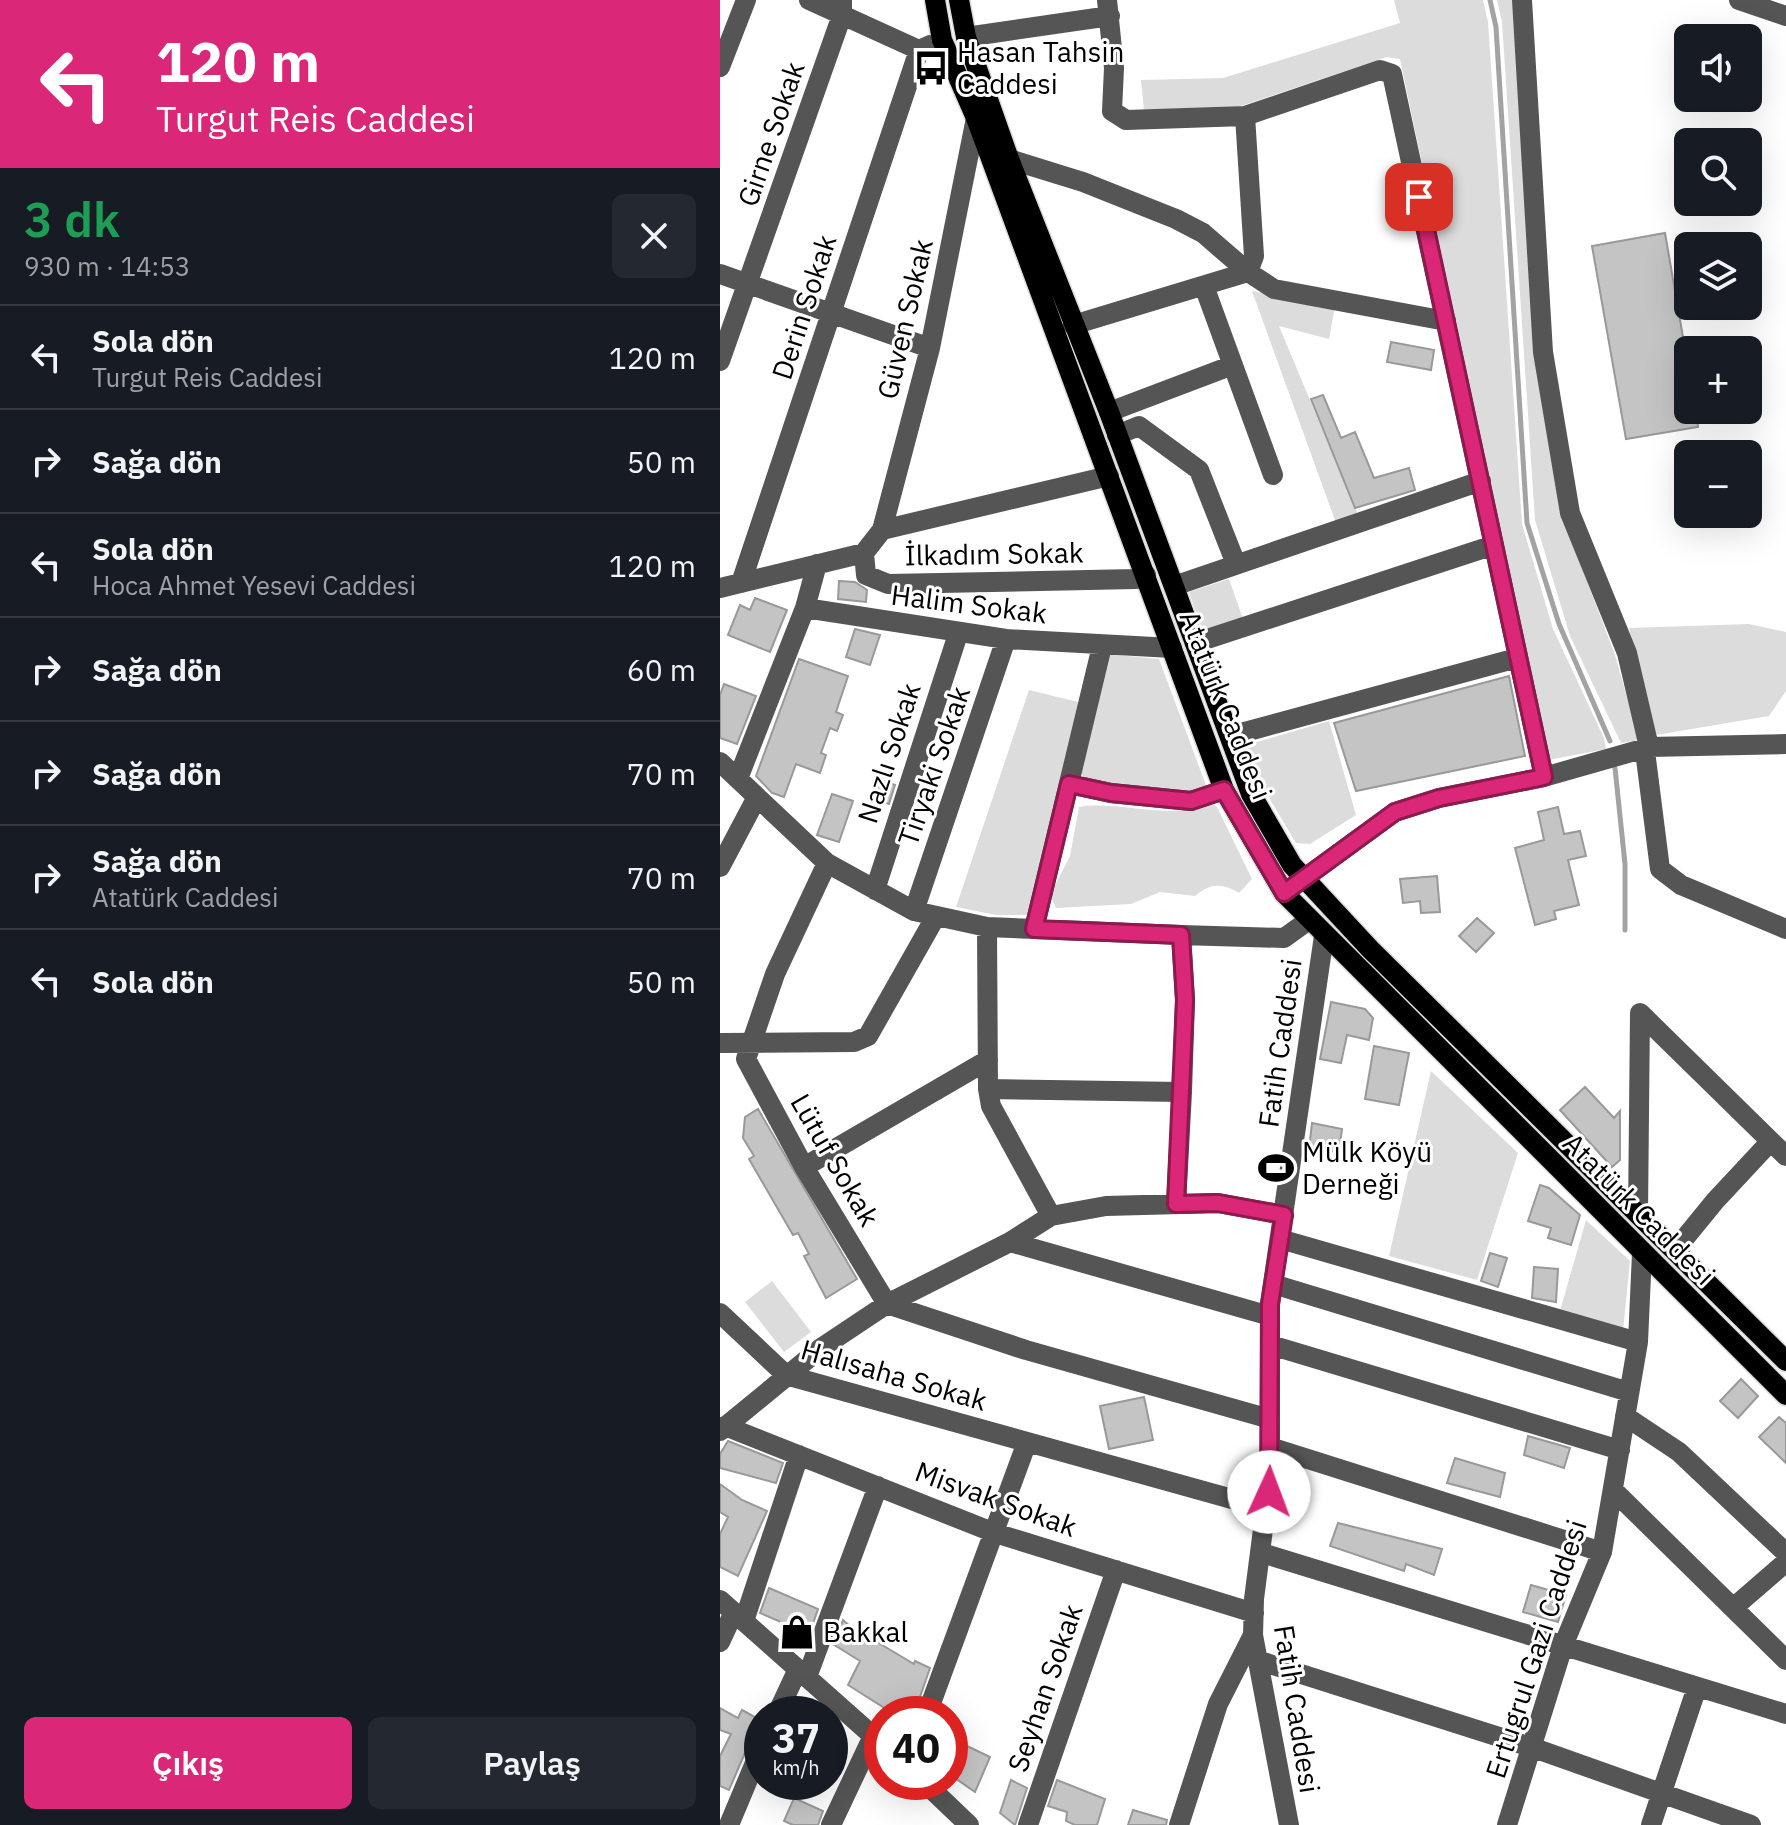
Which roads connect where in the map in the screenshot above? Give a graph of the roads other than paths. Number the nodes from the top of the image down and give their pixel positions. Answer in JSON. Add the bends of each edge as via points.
{"nodes":[{"id":1,"x":746,"y":0,"type":"edge"},
{"id":2,"x":809,"y":0,"type":"edge"},
{"id":3,"x":935,"y":0,"type":"edge"},
{"id":4,"x":959,"y":0,"type":"edge"},
{"id":5,"x":1522,"y":0,"type":"edge"},
{"id":6,"x":1739,"y":0,"type":"edge"},
{"id":7,"x":842,"y":8,"type":"edge"},
{"id":8,"x":1109,"y":8,"type":"edge"},
{"id":9,"x":1786,"y":16,"type":"edge"},
{"id":10,"x":966,"y":37,"type":"junction"},
{"id":11,"x":942,"y":40,"type":"junction"},
{"id":12,"x":919,"y":50,"type":"junction"},
{"id":13,"x":720,"y":67,"type":"edge"},
{"id":14,"x":1245,"y":116,"type":"junction"},
{"id":15,"x":976,"y":118,"type":"junction"},
{"id":16,"x":1009,"y":159,"type":"junction"},
{"id":17,"x":1248,"y":272,"type":"junction"},
{"id":18,"x":720,"y":274,"type":"edge"},
{"id":19,"x":749,"y":285,"type":"junction"},
{"id":20,"x":1204,"y":286,"type":"junction"},
{"id":21,"x":831,"y":316,"type":"junction"},
{"id":22,"x":1446,"y":321,"type":"junction"},
{"id":23,"x":1073,"y":325,"type":"junction"},
{"id":24,"x":930,"y":348,"type":"junction"},
{"id":25,"x":720,"y":361,"type":"edge"},
{"id":26,"x":1233,"y":365,"type":"junction"},
{"id":27,"x":1109,"y":412,"type":"junction"},
{"id":28,"x":1117,"y":435,"type":"junction"},
{"id":29,"x":1273,"y":475,"type":"dead end"},
{"id":30,"x":1109,"y":476,"type":"junction"},
{"id":31,"x":1481,"y":481,"type":"junction"},
{"id":32,"x":882,"y":530,"type":"junction"},
{"id":33,"x":1494,"y":545,"type":"junction"},
{"id":34,"x":864,"y":553,"type":"junction"},
{"id":35,"x":817,"y":564,"type":"junction"},
{"id":36,"x":1236,"y":564,"type":"junction"},
{"id":37,"x":1146,"y":575,"type":"junction"},
{"id":38,"x":741,"y":583,"type":"junction"},
{"id":39,"x":1174,"y":586,"type":"junction"},
{"id":40,"x":720,"y":588,"type":"edge"},
{"id":41,"x":805,"y":608,"type":"junction"},
{"id":42,"x":958,"y":634,"type":"junction"},
{"id":43,"x":1006,"y":639,"type":"junction"},
{"id":44,"x":1195,"y":643,"type":"junction"},
{"id":45,"x":1102,"y":646,"type":"junction"},
{"id":46,"x":1172,"y":648,"type":"junction"},
{"id":47,"x":1517,"y":658,"type":"junction"},
{"id":48,"x":1230,"y":736,"type":"junction"},
{"id":49,"x":1784,"y":739,"type":"edge"},
{"id":50,"x":1649,"y":747,"type":"junction"},
{"id":51,"x":720,"y":762,"type":"edge"},
{"id":52,"x":739,"y":776,"type":"junction"},
{"id":53,"x":1544,"y":777,"type":"junction"},
{"id":54,"x":1069,"y":784,"type":"junction"},
{"id":55,"x":1224,"y":790,"type":"junction"},
{"id":56,"x":757,"y":797,"type":"junction"},
{"id":57,"x":827,"y":863,"type":"junction"},
{"id":58,"x":720,"y":867,"type":"edge"},
{"id":59,"x":1302,"y":879,"type":"junction"},
{"id":60,"x":875,"y":890,"type":"junction"},
{"id":61,"x":1284,"y":893,"type":"junction"},
{"id":62,"x":914,"y":911,"type":"junction"},
{"id":63,"x":936,"y":916,"type":"junction"},
{"id":64,"x":1309,"y":920,"type":"junction"},
{"id":65,"x":987,"y":927,"type":"junction"},
{"id":66,"x":1034,"y":929,"type":"junction"},
{"id":67,"x":1786,"y":929,"type":"edge"},
{"id":68,"x":1181,"y":935,"type":"junction"},
{"id":69,"x":1324,"y":936,"type":"junction"},
{"id":70,"x":751,"y":1042,"type":"junction"},
{"id":71,"x":720,"y":1043,"type":"edge"},
{"id":72,"x":988,"y":1060,"type":"junction"},
{"id":73,"x":988,"y":1089,"type":"junction"},
{"id":74,"x":1182,"y":1092,"type":"junction"},
{"id":75,"x":1770,"y":1142,"type":"junction"},
{"id":76,"x":1786,"y":1156,"type":"edge"},
{"id":77,"x":804,"y":1167,"type":"junction"},
{"id":78,"x":1176,"y":1204,"type":"junction"},
{"id":79,"x":1638,"y":1214,"type":"junction"},
{"id":80,"x":1284,"y":1215,"type":"junction"},
{"id":81,"x":1051,"y":1216,"type":"junction"},
{"id":82,"x":1280,"y":1239,"type":"junction"},
{"id":83,"x":1010,"y":1242,"type":"junction"},
{"id":84,"x":1675,"y":1250,"type":"junction"},
{"id":85,"x":1642,"y":1253,"type":"junction"},
{"id":86,"x":1273,"y":1284,"type":"junction"},
{"id":87,"x":887,"y":1304,"type":"junction"},
{"id":88,"x":720,"y":1313,"type":"edge"},
{"id":89,"x":1270,"y":1316,"type":"junction"},
{"id":90,"x":1638,"y":1342,"type":"junction"},
{"id":91,"x":1271,"y":1345,"type":"junction"},
{"id":92,"x":1786,"y":1361,"type":"edge"},
{"id":93,"x":786,"y":1375,"type":"junction"},
{"id":94,"x":1629,"y":1392,"type":"junction"},
{"id":95,"x":1786,"y":1395,"type":"edge"},
{"id":96,"x":1625,"y":1416,"type":"junction"},
{"id":97,"x":1270,"y":1419,"type":"junction"},
{"id":98,"x":722,"y":1428,"type":"edge"},
{"id":99,"x":1027,"y":1442,"type":"junction"},
{"id":100,"x":1270,"y":1447,"type":"junction"},
{"id":101,"x":1620,"y":1450,"type":"junction"},
{"id":102,"x":799,"y":1455,"type":"junction"},
{"id":103,"x":878,"y":1486,"type":"junction"},
{"id":104,"x":1614,"y":1491,"type":"junction"},
{"id":105,"x":1268,"y":1509,"type":"junction"},
{"id":106,"x":995,"y":1533,"type":"junction"},
{"id":107,"x":1602,"y":1552,"type":"junction"},
{"id":108,"x":1262,"y":1553,"type":"junction"},
{"id":109,"x":1786,"y":1553,"type":"edge"},
{"id":110,"x":1786,"y":1562,"type":"edge"},
{"id":111,"x":1116,"y":1570,"type":"junction"},
{"id":112,"x":1733,"y":1608,"type":"junction"},
{"id":113,"x":733,"y":1611,"type":"edge"},
{"id":114,"x":1254,"y":1613,"type":"junction"},
{"id":115,"x":1253,"y":1635,"type":"junction"},
{"id":116,"x":720,"y":1642,"type":"edge"},
{"id":117,"x":1563,"y":1646,"type":"junction"},
{"id":118,"x":1257,"y":1660,"type":"junction"},
{"id":119,"x":1786,"y":1660,"type":"edge"},
{"id":120,"x":802,"y":1673,"type":"junction"},
{"id":121,"x":1697,"y":1687,"type":"junction"},
{"id":122,"x":788,"y":1696,"type":"edge"},
{"id":123,"x":934,"y":1696,"type":"edge"},
{"id":124,"x":1786,"y":1714,"type":"edge"},
{"id":125,"x":864,"y":1728,"type":"edge"},
{"id":126,"x":1531,"y":1747,"type":"junction"},
{"id":127,"x":864,"y":1765,"type":"edge"},
{"id":128,"x":744,"y":1781,"type":"edge"},
{"id":129,"x":1663,"y":1793,"type":"junction"},
{"id":130,"x":941,"y":1800,"type":"edge"},
{"id":131,"x":728,"y":1812,"type":"edge"},
{"id":132,"x":962,"y":1822,"type":"edge"},
{"id":133,"x":831,"y":1825,"type":"edge"},
{"id":134,"x":1028,"y":1825,"type":"edge"},
{"id":135,"x":1179,"y":1825,"type":"edge"},
{"id":136,"x":1289,"y":1825,"type":"edge"},
{"id":137,"x":1507,"y":1825,"type":"edge"},
{"id":138,"x":1651,"y":1825,"type":"edge"},
{"id":139,"x":1751,"y":1825,"type":"edge"}],
"edges":[{"from":1,"to":13,"type":"street"},
{"from":2,"to":7,"type":"street"},
{"from":3,"to":11,"type":"main road","name":"Atatürk Caddesi"},
{"from":4,"to":10,"type":"main road"},
{"from":5,"to":50,"type":"street","via":[[1545,367],[1570,513],[1627,653]]},
{"from":6,"to":9,"type":"street"},
{"from":7,"to":12,"type":"street"},
{"from":7,"to":19,"type":"street","name":"Girne Sokak"},
{"from":8,"to":10,"type":"street"},
{"from":8,"to":14,"type":"street","via":[[1112,111],[1126,120]]},
{"from":10,"to":16,"type":"main road"},
{"from":11,"to":12,"type":"street"},
{"from":11,"to":15,"type":"main road","name":"Atatürk Caddesi"},
{"from":12,"to":21,"type":"street","name":"Derin Sokak"},
{"from":14,"to":17,"type":"street","via":[[1254,256]]},
{"from":14,"to":22,"type":"street","via":[[1380,70],[1392,74]]},
{"from":15,"to":24,"type":"street","name":"Güven Sokak"},
{"from":15,"to":30,"type":"main road","name":"Atatürk Caddesi"},
{"from":16,"to":17,"type":"street","via":[[1176,219],[1203,233]]},
{"from":16,"to":23,"type":"main road"},
{"from":17,"to":20,"type":"street"},
{"from":17,"to":22,"type":"street","via":[[1274,289]]},
{"from":18,"to":19,"type":"street"},
{"from":19,"to":21,"type":"street"},
{"from":19,"to":25,"type":"street","name":"Girne Sokak"},
{"from":20,"to":23,"type":"street"},
{"from":20,"to":26,"type":"street"},
{"from":21,"to":24,"type":"street"},
{"from":21,"to":38,"type":"street","name":"Derin Sokak"},
{"from":22,"to":31,"type":"street"},
{"from":23,"to":27,"type":"main road"},
{"from":24,"to":32,"type":"street","name":"Güven Sokak"},
{"from":26,"to":27,"type":"street"},
{"from":26,"to":29,"type":"street"},
{"from":27,"to":28,"type":"main road"},
{"from":28,"to":36,"type":"street","via":[[1139,426],[1199,470]]},
{"from":28,"to":39,"type":"main road"},
{"from":30,"to":32,"type":"street"},
{"from":30,"to":37,"type":"main road","name":"Atatürk Caddesi"},
{"from":31,"to":33,"type":"street"},
{"from":31,"to":36,"type":"street"},
{"from":32,"to":34,"type":"street"},
{"from":33,"to":44,"type":"street"},
{"from":33,"to":47,"type":"street"},
{"from":34,"to":35,"type":"street"},
{"from":34,"to":37,"type":"street","name":"İlkadım Sokak","via":[[866,575],[888,584]]},
{"from":35,"to":38,"type":"street"},
{"from":35,"to":41,"type":"street"},
{"from":36,"to":39,"type":"street"},
{"from":37,"to":46,"type":"main road","name":"Atatürk Caddesi"},
{"from":38,"to":40,"type":"street"},
{"from":39,"to":44,"type":"main road"},
{"from":41,"to":42,"type":"street","name":"Halim Sokak"},
{"from":41,"to":52,"type":"street"},
{"from":42,"to":43,"type":"street","name":"Halim Sokak"},
{"from":42,"to":60,"type":"street","name":"Nazlı Sokak"},
{"from":43,"to":45,"type":"street","name":"Halim Sokak"},
{"from":43,"to":62,"type":"street","name":"Tiryaki Sokak"},
{"from":44,"to":48,"type":"main road"},
{"from":45,"to":46,"type":"street","name":"Halim Sokak"},
{"from":45,"to":54,"type":"street"},
{"from":46,"to":55,"type":"main road","name":"Atatürk Caddesi"},
{"from":47,"to":48,"type":"street"},
{"from":47,"to":53,"type":"street"},
{"from":48,"to":59,"type":"main road","via":[[1251,794]]},
{"from":49,"to":50,"type":"street"},
{"from":50,"to":53,"type":"street"},
{"from":50,"to":67,"type":"street","via":[[1645,751],[1660,869],[1681,885]]},
{"from":51,"to":52,"type":"street"},
{"from":52,"to":56,"type":"street"},
{"from":53,"to":59,"type":"street","via":[[1395,812]]},
{"from":54,"to":55,"type":"street","via":[[1191,801]]},
{"from":54,"to":66,"type":"street"},
{"from":55,"to":61,"type":"main road","name":"Atatürk Caddesi"},
{"from":56,"to":57,"type":"street"},
{"from":56,"to":58,"type":"street"},
{"from":57,"to":60,"type":"street"},
{"from":57,"to":70,"type":"street","via":[[775,974]]},
{"from":59,"to":61,"type":"street"},
{"from":59,"to":79,"type":"main road"},
{"from":60,"to":62,"type":"street"},
{"from":61,"to":64,"type":"main road","name":"Atatürk Caddesi"},
{"from":62,"to":63,"type":"street"},
{"from":63,"to":65,"type":"street"},
{"from":63,"to":70,"type":"street","via":[[868,1036],[854,1042]]},
{"from":64,"to":68,"type":"street","via":[[1284,938]]},
{"from":64,"to":69,"type":"main road","name":"Atatürk Caddesi"},
{"from":65,"to":66,"type":"street"},
{"from":65,"to":72,"type":"street"},
{"from":66,"to":68,"type":"street"},
{"from":68,"to":74,"type":"street"},
{"from":69,"to":80,"type":"street","name":"Fatih Caddesi"},
{"from":69,"to":85,"type":"main road","name":"Atatürk Caddesi"},
{"from":70,"to":71,"type":"street"},
{"from":70,"to":77,"type":"street","name":"Lütuf Sokak","via":[[746,1059]]},
{"from":72,"to":73,"type":"street"},
{"from":72,"to":77,"type":"street"},
{"from":73,"to":74,"type":"street"},
{"from":73,"to":81,"type":"street","via":[[991,1106]]},
{"from":74,"to":78,"type":"street"},
{"from":75,"to":76,"type":"street"},
{"from":75,"to":79,"type":"street","via":[[1640,1013]]},
{"from":75,"to":84,"type":"street"},
{"from":77,"to":87,"type":"street","name":"Lütuf Sokak"},
{"from":78,"to":80,"type":"street","via":[[1218,1203]]},
{"from":78,"to":81,"type":"street","via":[[1106,1206]]},
{"from":79,"to":84,"type":"main road"},
{"from":80,"to":82,"type":"street","name":"Fatih Caddesi"},
{"from":81,"to":83,"type":"street"},
{"from":82,"to":86,"type":"street","name":"Fatih Caddesi"},
{"from":82,"to":90,"type":"street"},
{"from":83,"to":87,"type":"street"},
{"from":83,"to":89,"type":"street"},
{"from":84,"to":92,"type":"main road"},
{"from":85,"to":90,"type":"street","name":"Ertugrul Gazi Caddesi"},
{"from":85,"to":95,"type":"main road","name":"Atatürk Caddesi"},
{"from":86,"to":89,"type":"street","name":"Fatih Caddesi"},
{"from":86,"to":94,"type":"street"},
{"from":87,"to":93,"type":"street"},
{"from":87,"to":97,"type":"street","via":[[1026,1350]]},
{"from":88,"to":93,"type":"street","name":"Halısaha Sokak"},
{"from":89,"to":91,"type":"street","name":"Fatih Caddesi"},
{"from":90,"to":94,"type":"street","name":"Ertugrul Gazi Caddesi"},
{"from":91,"to":97,"type":"street","name":"Fatih Caddesi"},
{"from":91,"to":101,"type":"street"},
{"from":93,"to":98,"type":"street"},
{"from":93,"to":99,"type":"street","name":"Halısaha Sokak"},
{"from":94,"to":96,"type":"street","name":"Ertugrul Gazi Caddesi"},
{"from":96,"to":101,"type":"street","name":"Ertugrul Gazi Caddesi"},
{"from":96,"to":109,"type":"street","via":[[1679,1452]]},
{"from":97,"to":100,"type":"street","name":"Fatih Caddesi"},
{"from":98,"to":102,"type":"street","name":"Misvak Sokak"},
{"from":99,"to":105,"type":"street","name":"Halısaha Sokak"},
{"from":99,"to":106,"type":"street"},
{"from":100,"to":105,"type":"street","name":"Fatih Caddesi"},
{"from":100,"to":107,"type":"street"},
{"from":101,"to":104,"type":"street","name":"Ertugrul Gazi Caddesi"},
{"from":102,"to":103,"type":"street","name":"Misvak Sokak"},
{"from":102,"to":113,"type":"street"},
{"from":103,"to":106,"type":"street","name":"Misvak Sokak"},
{"from":103,"to":120,"type":"street"},
{"from":104,"to":107,"type":"street","name":"Ertugrul Gazi Caddesi"},
{"from":104,"to":112,"type":"street"},
{"from":105,"to":108,"type":"street","name":"Fatih Caddesi"},
{"from":106,"to":111,"type":"street","name":"Misvak Sokak"},
{"from":106,"to":123,"type":"street"},
{"from":107,"to":117,"type":"street","name":"Ertugrul Gazi Caddesi"},
{"from":108,"to":114,"type":"street","name":"Fatih Caddesi"},
{"from":108,"to":117,"type":"street"},
{"from":110,"to":112,"type":"street"},
{"from":111,"to":114,"type":"street","name":"Misvak Sokak"},
{"from":111,"to":134,"type":"street","name":"Seyhan Sokak"},
{"from":112,"to":119,"type":"street"},
{"from":113,"to":116,"type":"street"},
{"from":113,"to":120,"type":"street"},
{"from":114,"to":115,"type":"street","name":"Fatih Caddesi"},
{"from":115,"to":118,"type":"street","name":"Fatih Caddesi"},
{"from":115,"to":135,"type":"street","via":[[1218,1704]]},
{"from":117,"to":121,"type":"street"},
{"from":117,"to":126,"type":"street","name":"Ertugrul Gazi Caddesi"},
{"from":118,"to":126,"type":"street"},
{"from":118,"to":136,"type":"street","name":"Fatih Caddesi"},
{"from":120,"to":122,"type":"street"},
{"from":120,"to":125,"type":"street"},
{"from":121,"to":124,"type":"street"},
{"from":121,"to":129,"type":"street"},
{"from":126,"to":129,"type":"street"},
{"from":126,"to":137,"type":"street","name":"Ertugrul Gazi Caddesi"},
{"from":127,"to":133,"type":"street"},
{"from":128,"to":131,"type":"street"},
{"from":129,"to":138,"type":"street"},
{"from":129,"to":139,"type":"street"},
{"from":130,"to":132,"type":"street"}]}
